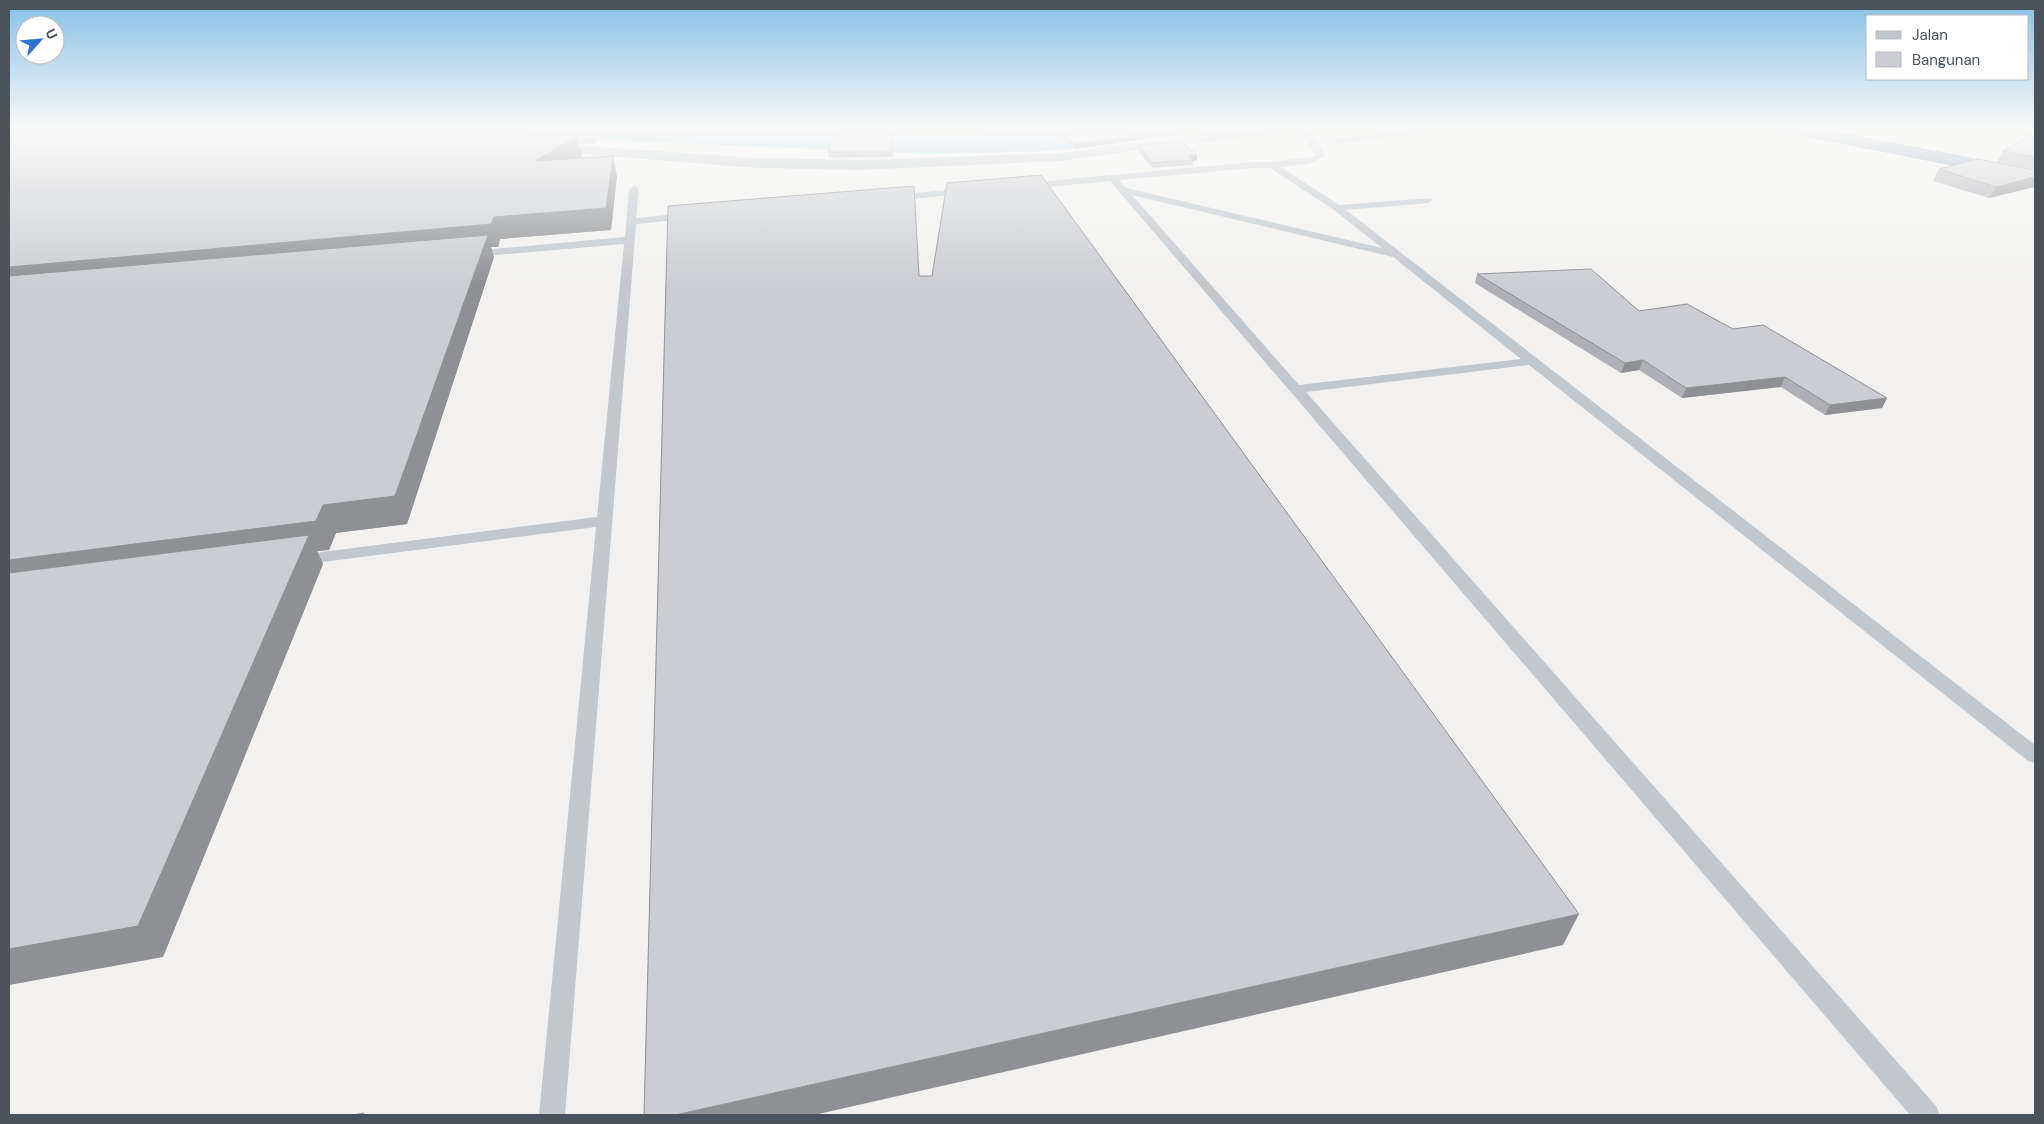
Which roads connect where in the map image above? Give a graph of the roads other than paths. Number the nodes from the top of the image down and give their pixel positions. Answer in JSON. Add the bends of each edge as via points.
{"nodes":[{"id":1,"x":1142,"y":180,"type":"edge"},
{"id":2,"x":1295,"y":180,"type":"edge"},
{"id":3,"x":1117,"y":184,"type":"junction"},
{"id":4,"x":1014,"y":187,"type":"edge"},
{"id":5,"x":634,"y":189,"type":"dead end"},
{"id":6,"x":975,"y":191,"type":"edge"},
{"id":7,"x":877,"y":199,"type":"edge"},
{"id":8,"x":1162,"y":199,"type":"junction"},
{"id":9,"x":1428,"y":200,"type":"dead end"},
{"id":10,"x":1337,"y":208,"type":"junction"},
{"id":11,"x":700,"y":215,"type":"edge"},
{"id":12,"x":631,"y":221,"type":"junction"},
{"id":13,"x":1376,"y":238,"type":"junction"},
{"id":14,"x":629,"y":240,"type":"junction"},
{"id":15,"x":459,"y":255,"type":"edge"},
{"id":16,"x":1397,"y":255,"type":"junction"},
{"id":17,"x":1532,"y":361,"type":"junction"},
{"id":18,"x":1295,"y":389,"type":"junction"},
{"id":19,"x":605,"y":521,"type":"junction"},
{"id":20,"x":282,"y":562,"type":"edge"},
{"id":21,"x":2035,"y":756,"type":"edge"},
{"id":22,"x":552,"y":1115,"type":"edge"},
{"id":23,"x":1927,"y":1115,"type":"edge"}],
"edges":[{"from":1,"to":3,"type":"lane"},
{"from":2,"to":10,"type":"lane"},
{"from":3,"to":4,"type":"lane"},
{"from":3,"to":8,"type":"lane"},
{"from":3,"to":18,"type":"lane"},
{"from":5,"to":12,"type":"lane"},
{"from":6,"to":7,"type":"lane"},
{"from":8,"to":13,"type":"lane","via":[[1220,204]]},
{"from":8,"to":16,"type":"lane"},
{"from":9,"to":10,"type":"lane"},
{"from":10,"to":13,"type":"lane"},
{"from":11,"to":12,"type":"lane"},
{"from":12,"to":14,"type":"lane"},
{"from":13,"to":16,"type":"lane"},
{"from":14,"to":15,"type":"lane"},
{"from":14,"to":19,"type":"lane"},
{"from":16,"to":17,"type":"lane"},
{"from":17,"to":18,"type":"lane"},
{"from":17,"to":21,"type":"lane"},
{"from":18,"to":23,"type":"lane"},
{"from":19,"to":20,"type":"lane"},
{"from":19,"to":22,"type":"lane"}]}
